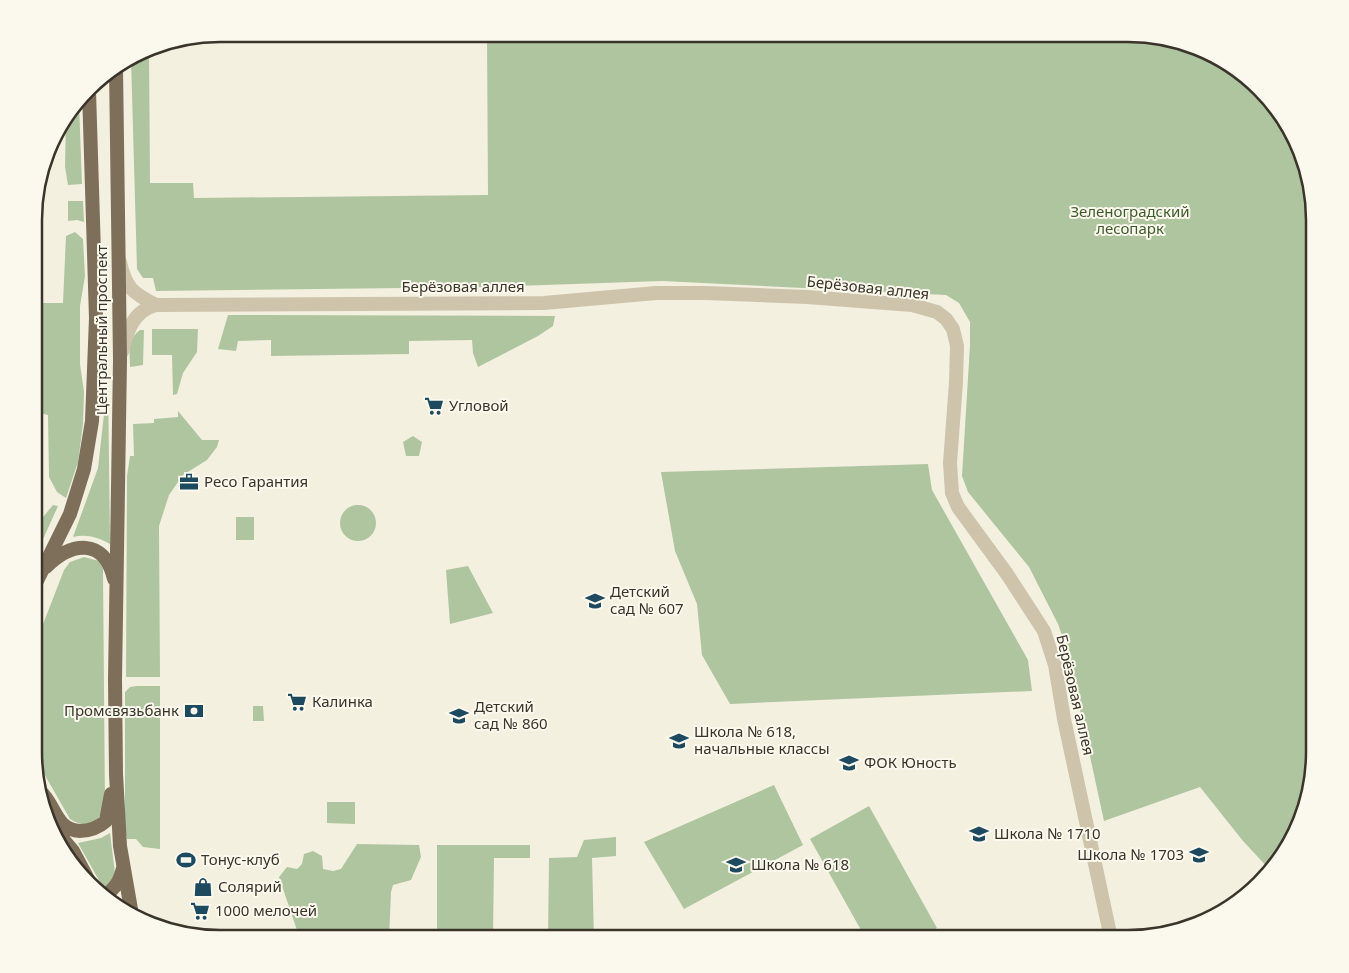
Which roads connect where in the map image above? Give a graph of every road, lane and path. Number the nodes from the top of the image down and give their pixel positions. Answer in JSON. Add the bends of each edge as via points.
{"nodes":[{"id":1,"x":116,"y":76,"type":"edge"},
{"id":2,"x":89,"y":101,"type":"edge"},
{"id":3,"x":118,"y":250,"type":"junction"},
{"id":4,"x":156,"y":305,"type":"junction"},
{"id":5,"x":120,"y":360,"type":"junction"},
{"id":6,"x":43,"y":569,"type":"edge"},
{"id":7,"x":42,"y":570,"type":"edge"},
{"id":8,"x":117,"y":591,"type":"junction"},
{"id":9,"x":116,"y":774,"type":"junction"},
{"id":10,"x":52,"y":809,"type":"edge"},
{"id":11,"x":68,"y":844,"type":"edge"},
{"id":12,"x":77,"y":858,"type":"edge"},
{"id":13,"x":123,"y":866,"type":"junction"},
{"id":14,"x":109,"y":892,"type":"edge"},
{"id":15,"x":130,"y":907,"type":"edge"},
{"id":16,"x":1109,"y":930,"type":"edge"}],
"edges":[{"from":1,"to":3,"type":"main road","name":"Центральный проспект"},
{"from":2,"to":6,"type":"main road","name":"Центральный проспект","via":[[96,318],[92,421],[84,469],[70,514]]},
{"from":3,"to":4,"type":"street","via":[[130,288]]},
{"from":3,"to":5,"type":"main road","name":"Центральный проспект"},
{"from":4,"to":5,"type":"street","via":[[148,307],[133,322]]},
{"from":4,"to":16,"type":"street","name":"Берёзовая аллея","via":[[544,303],[656,293],[705,293],[912,305],[937,312],[952,329],[957,346],[950,463],[952,493],[958,508],[1007,574],[1044,632],[1054,665]]},
{"from":5,"to":8,"type":"main road","name":"Центральный проспект"},
{"from":7,"to":8,"type":"main road","name":"Центральный проспект","via":[[65,552],[86,547],[103,555]]},
{"from":8,"to":9,"type":"main road","name":"Центральный проспект"},
{"from":9,"to":10,"type":"main road","name":"Центральный проспект","via":[[106,821],[98,828],[70,830]]},
{"from":9,"to":13,"type":"main road","name":"Центральный проспект"},
{"from":11,"to":12,"type":"main road"},
{"from":13,"to":14,"type":"main road","via":[[119,882]]},
{"from":13,"to":15,"type":"main road","name":"Центральный проспект"}]}
